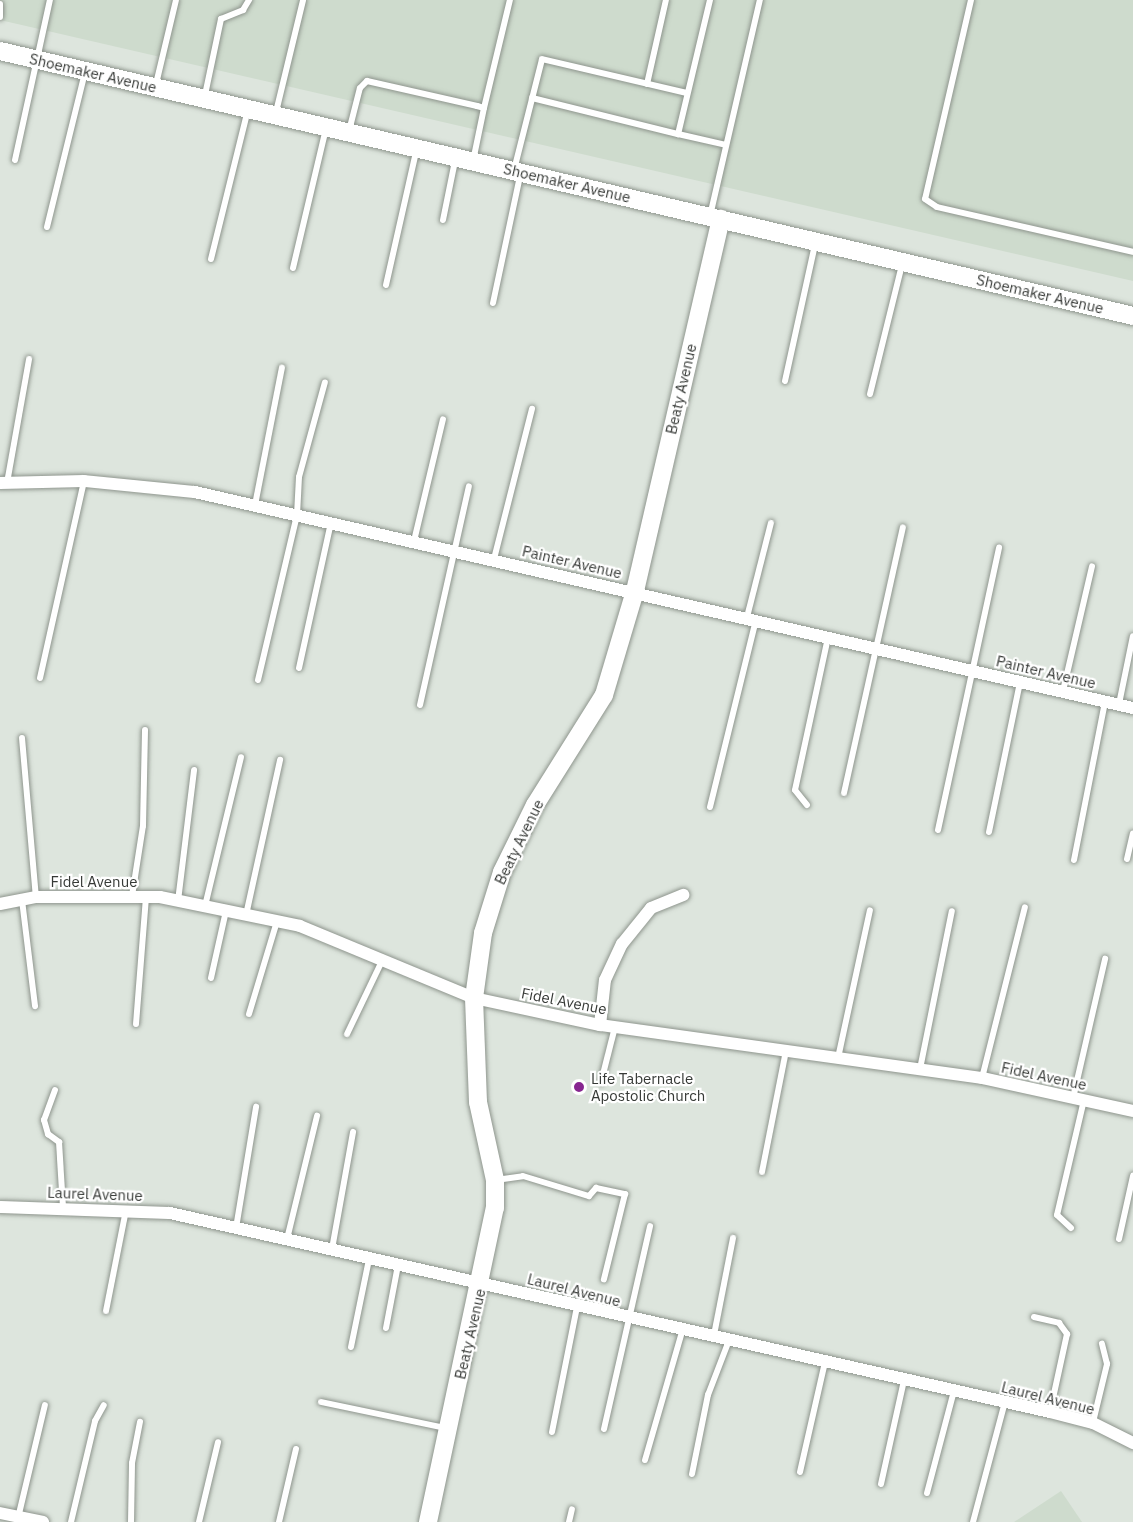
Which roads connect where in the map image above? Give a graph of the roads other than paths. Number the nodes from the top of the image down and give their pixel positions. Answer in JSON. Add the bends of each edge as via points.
{"nodes":[{"id":1,"x":50,"y":0,"type":"edge"},
{"id":2,"x":176,"y":0,"type":"edge"},
{"id":3,"x":249,"y":0,"type":"edge"},
{"id":4,"x":303,"y":0,"type":"edge"},
{"id":5,"x":510,"y":0,"type":"edge"},
{"id":6,"x":666,"y":0,"type":"edge"},
{"id":7,"x":710,"y":0,"type":"edge"},
{"id":8,"x":760,"y":0,"type":"edge"},
{"id":9,"x":971,"y":0,"type":"edge"},
{"id":10,"x":0,"y":4,"type":"edge"},
{"id":11,"x":0,"y":17,"type":"edge"},
{"id":12,"x":0,"y":51,"type":"edge"},
{"id":13,"x":34,"y":59,"type":"junction"},
{"id":14,"x":85,"y":71,"type":"junction"},
{"id":15,"x":647,"y":84,"type":"junction"},
{"id":16,"x":155,"y":87,"type":"junction"},
{"id":17,"x":687,"y":93,"type":"junction"},
{"id":18,"x":532,"y":98,"type":"junction"},
{"id":19,"x":204,"y":99,"type":"junction"},
{"id":20,"x":484,"y":108,"type":"junction"},
{"id":21,"x":249,"y":109,"type":"junction"},
{"id":22,"x":275,"y":116,"type":"junction"},
{"id":23,"x":326,"y":127,"type":"junction"},
{"id":24,"x":348,"y":132,"type":"junction"},
{"id":25,"x":678,"y":134,"type":"junction"},
{"id":26,"x":726,"y":145,"type":"junction"},
{"id":27,"x":417,"y":148,"type":"junction"},
{"id":28,"x":464,"y":159,"type":"junction"},
{"id":29,"x":15,"y":160,"type":"dead end"},
{"id":30,"x":517,"y":172,"type":"junction"},
{"id":31,"x":715,"y":218,"type":"junction"},
{"id":32,"x":443,"y":220,"type":"dead end"},
{"id":33,"x":47,"y":227,"type":"dead end"},
{"id":34,"x":816,"y":242,"type":"junction"},
{"id":35,"x":1133,"y":252,"type":"edge"},
{"id":36,"x":211,"y":259,"type":"dead end"},
{"id":37,"x":903,"y":262,"type":"junction"},
{"id":38,"x":293,"y":268,"type":"dead end"},
{"id":39,"x":386,"y":285,"type":"dead end"},
{"id":40,"x":493,"y":303,"type":"dead end"},
{"id":41,"x":1133,"y":316,"type":"edge"},
{"id":42,"x":30,"y":359,"type":"dead end"},
{"id":43,"x":282,"y":368,"type":"dead end"},
{"id":44,"x":785,"y":381,"type":"dead end"},
{"id":45,"x":324,"y":382,"type":"dead end"},
{"id":46,"x":870,"y":394,"type":"dead end"},
{"id":47,"x":532,"y":409,"type":"dead end"},
{"id":48,"x":443,"y":419,"type":"dead end"},
{"id":49,"x":84,"y":481,"type":"junction"},
{"id":50,"x":3,"y":483,"type":"edge"},
{"id":51,"x":469,"y":486,"type":"dead end"},
{"id":52,"x":255,"y":505,"type":"junction"},
{"id":53,"x":297,"y":515,"type":"junction"},
{"id":54,"x":331,"y":522,"type":"junction"},
{"id":55,"x":771,"y":523,"type":"dead end"},
{"id":56,"x":903,"y":527,"type":"dead end"},
{"id":57,"x":414,"y":541,"type":"junction"},
{"id":58,"x":999,"y":547,"type":"dead end"},
{"id":59,"x":454,"y":550,"type":"junction"},
{"id":60,"x":494,"y":559,"type":"junction"},
{"id":61,"x":1092,"y":567,"type":"dead end"},
{"id":62,"x":635,"y":591,"type":"junction"},
{"id":63,"x":751,"y":618,"type":"junction"},
{"id":64,"x":828,"y":636,"type":"junction"},
{"id":65,"x":1133,"y":636,"type":"edge"},
{"id":66,"x":875,"y":647,"type":"junction"},
{"id":67,"x":299,"y":668,"type":"dead end"},
{"id":68,"x":973,"y":670,"type":"junction"},
{"id":69,"x":40,"y":678,"type":"dead end"},
{"id":70,"x":258,"y":680,"type":"dead end"},
{"id":71,"x":1020,"y":681,"type":"junction"},
{"id":72,"x":1063,"y":691,"type":"junction"},
{"id":73,"x":1105,"y":701,"type":"junction"},
{"id":74,"x":1119,"y":704,"type":"junction"},
{"id":75,"x":420,"y":705,"type":"dead end"},
{"id":76,"x":1133,"y":708,"type":"edge"},
{"id":77,"x":145,"y":730,"type":"dead end"},
{"id":78,"x":22,"y":738,"type":"dead end"},
{"id":79,"x":241,"y":757,"type":"dead end"},
{"id":80,"x":280,"y":760,"type":"dead end"},
{"id":81,"x":194,"y":770,"type":"dead end"},
{"id":82,"x":844,"y":793,"type":"dead end"},
{"id":83,"x":807,"y":805,"type":"dead end"},
{"id":84,"x":710,"y":807,"type":"dead end"},
{"id":85,"x":938,"y":830,"type":"dead end"},
{"id":86,"x":989,"y":832,"type":"dead end"},
{"id":87,"x":1133,"y":834,"type":"edge"},
{"id":88,"x":1127,"y":859,"type":"dead end"},
{"id":89,"x":1074,"y":860,"type":"dead end"},
{"id":90,"x":684,"y":895,"type":"dead end"},
{"id":91,"x":36,"y":897,"type":"junction"},
{"id":92,"x":132,"y":897,"type":"junction"},
{"id":93,"x":146,"y":897,"type":"junction"},
{"id":94,"x":22,"y":900,"type":"junction"},
{"id":95,"x":178,"y":901,"type":"junction"},
{"id":96,"x":0,"y":904,"type":"edge"},
{"id":97,"x":205,"y":906,"type":"junction"},
{"id":98,"x":1025,"y":907,"type":"dead end"},
{"id":99,"x":226,"y":910,"type":"junction"},
{"id":100,"x":870,"y":910,"type":"dead end"},
{"id":101,"x":952,"y":911,"type":"dead end"},
{"id":102,"x":246,"y":915,"type":"junction"},
{"id":103,"x":277,"y":921,"type":"junction"},
{"id":104,"x":1106,"y":959,"type":"dead end"},
{"id":105,"x":382,"y":961,"type":"junction"},
{"id":106,"x":211,"y":978,"type":"dead end"},
{"id":107,"x":474,"y":998,"type":"junction"},
{"id":108,"x":34,"y":1006,"type":"dead end"},
{"id":109,"x":249,"y":1014,"type":"dead end"},
{"id":110,"x":136,"y":1024,"type":"dead end"},
{"id":111,"x":600,"y":1025,"type":"junction"},
{"id":112,"x":615,"y":1027,"type":"junction"},
{"id":113,"x":347,"y":1034,"type":"dead end"},
{"id":114,"x":786,"y":1050,"type":"junction"},
{"id":115,"x":838,"y":1058,"type":"junction"},
{"id":116,"x":920,"y":1069,"type":"junction"},
{"id":117,"x":982,"y":1078,"type":"junction"},
{"id":118,"x":601,"y":1082,"type":"dead end"},
{"id":119,"x":55,"y":1090,"type":"dead end"},
{"id":120,"x":1078,"y":1099,"type":"junction"},
{"id":121,"x":256,"y":1107,"type":"dead end"},
{"id":122,"x":1133,"y":1111,"type":"edge"},
{"id":123,"x":316,"y":1116,"type":"dead end"},
{"id":124,"x":353,"y":1132,"type":"dead end"},
{"id":125,"x":762,"y":1172,"type":"dead end"},
{"id":126,"x":1133,"y":1176,"type":"edge"},
{"id":127,"x":495,"y":1180,"type":"junction"},
{"id":128,"x":0,"y":1207,"type":"edge"},
{"id":129,"x":63,"y":1207,"type":"junction"},
{"id":130,"x":126,"y":1210,"type":"junction"},
{"id":131,"x":650,"y":1226,"type":"dead end"},
{"id":132,"x":236,"y":1228,"type":"junction"},
{"id":133,"x":1071,"y":1228,"type":"dead end"},
{"id":134,"x":733,"y":1238,"type":"dead end"},
{"id":135,"x":1119,"y":1239,"type":"dead end"},
{"id":136,"x":287,"y":1240,"type":"junction"},
{"id":137,"x":332,"y":1250,"type":"junction"},
{"id":138,"x":369,"y":1259,"type":"junction"},
{"id":139,"x":398,"y":1265,"type":"junction"},
{"id":140,"x":604,"y":1279,"type":"dead end"},
{"id":141,"x":482,"y":1281,"type":"junction"},
{"id":142,"x":577,"y":1307,"type":"junction"},
{"id":143,"x":106,"y":1311,"type":"dead end"},
{"id":144,"x":1034,"y":1317,"type":"dead end"},
{"id":145,"x":625,"y":1318,"type":"junction"},
{"id":146,"x":386,"y":1328,"type":"dead end"},
{"id":147,"x":682,"y":1332,"type":"junction"},
{"id":148,"x":713,"y":1339,"type":"junction"},
{"id":149,"x":728,"y":1343,"type":"junction"},
{"id":150,"x":1102,"y":1344,"type":"dead end"},
{"id":151,"x":351,"y":1347,"type":"dead end"},
{"id":152,"x":825,"y":1362,"type":"junction"},
{"id":153,"x":904,"y":1380,"type":"junction"},
{"id":154,"x":954,"y":1391,"type":"junction"},
{"id":155,"x":321,"y":1402,"type":"dead end"},
{"id":156,"x":1005,"y":1402,"type":"junction"},
{"id":157,"x":45,"y":1404,"type":"dead end"},
{"id":158,"x":104,"y":1405,"type":"dead end"},
{"id":159,"x":1050,"y":1412,"type":"junction"},
{"id":160,"x":140,"y":1422,"type":"dead end"},
{"id":161,"x":1093,"y":1423,"type":"junction"},
{"id":162,"x":449,"y":1428,"type":"junction"},
{"id":163,"x":604,"y":1430,"type":"dead end"},
{"id":164,"x":552,"y":1432,"type":"dead end"},
{"id":165,"x":1132,"y":1441,"type":"edge"},
{"id":166,"x":218,"y":1442,"type":"dead end"},
{"id":167,"x":296,"y":1449,"type":"dead end"},
{"id":168,"x":645,"y":1460,"type":"dead end"},
{"id":169,"x":800,"y":1473,"type":"dead end"},
{"id":170,"x":692,"y":1474,"type":"dead end"},
{"id":171,"x":881,"y":1484,"type":"dead end"},
{"id":172,"x":927,"y":1493,"type":"dead end"},
{"id":173,"x":572,"y":1509,"type":"dead end"},
{"id":174,"x":0,"y":1513,"type":"edge"},
{"id":175,"x":18,"y":1520,"type":"edge"},
{"id":176,"x":43,"y":1522,"type":"edge"},
{"id":177,"x":71,"y":1522,"type":"edge"},
{"id":178,"x":131,"y":1522,"type":"edge"},
{"id":179,"x":199,"y":1522,"type":"edge"},
{"id":180,"x":279,"y":1522,"type":"edge"},
{"id":181,"x":428,"y":1522,"type":"edge"},
{"id":182,"x":569,"y":1522,"type":"edge"},
{"id":183,"x":973,"y":1522,"type":"edge"}],
"edges":[{"from":1,"to":13,"type":"lane"},
{"from":2,"to":16,"type":"lane"},
{"from":3,"to":19,"type":"lane","via":[[243,10],[221,19]]},
{"from":4,"to":22,"type":"lane"},
{"from":5,"to":20,"type":"lane"},
{"from":6,"to":15,"type":"lane"},
{"from":7,"to":17,"type":"lane"},
{"from":8,"to":26,"type":"lane"},
{"from":9,"to":35,"type":"lane","via":[[925,199],[938,207]]},
{"from":10,"to":11,"type":"lane"},
{"from":12,"to":13,"type":"street","name":"Shoemaker Avenue"},
{"from":13,"to":14,"type":"street","name":"Shoemaker Avenue"},
{"from":13,"to":29,"type":"lane","via":[[37,75]]},
{"from":14,"to":16,"type":"street","name":"Shoemaker Avenue"},
{"from":14,"to":33,"type":"lane"},
{"from":15,"to":17,"type":"lane"},
{"from":15,"to":18,"type":"lane","via":[[544,59]]},
{"from":16,"to":19,"type":"street","name":"Shoemaker Avenue"},
{"from":17,"to":25,"type":"lane"},
{"from":18,"to":25,"type":"lane"},
{"from":18,"to":30,"type":"lane"},
{"from":19,"to":21,"type":"street","name":"Shoemaker Avenue"},
{"from":20,"to":24,"type":"lane","via":[[367,81],[360,88]]},
{"from":20,"to":28,"type":"lane"},
{"from":21,"to":22,"type":"street","name":"Shoemaker Avenue"},
{"from":21,"to":36,"type":"lane"},
{"from":22,"to":23,"type":"street","name":"Shoemaker Avenue"},
{"from":23,"to":24,"type":"street","name":"Shoemaker Avenue"},
{"from":23,"to":38,"type":"lane"},
{"from":24,"to":27,"type":"street","name":"Shoemaker Avenue"},
{"from":25,"to":26,"type":"lane"},
{"from":26,"to":31,"type":"lane"},
{"from":27,"to":28,"type":"street","name":"Shoemaker Avenue"},
{"from":27,"to":39,"type":"lane"},
{"from":28,"to":30,"type":"street","name":"Shoemaker Avenue"},
{"from":28,"to":32,"type":"lane"},
{"from":30,"to":31,"type":"street","name":"Shoemaker Avenue"},
{"from":30,"to":40,"type":"lane"},
{"from":31,"to":34,"type":"street","name":"Shoemaker Avenue"},
{"from":31,"to":62,"type":"street","name":"Beaty Avenue"},
{"from":34,"to":37,"type":"street","name":"Shoemaker Avenue"},
{"from":34,"to":44,"type":"lane"},
{"from":37,"to":41,"type":"street","name":"Shoemaker Avenue"},
{"from":37,"to":46,"type":"lane"},
{"from":42,"to":50,"type":"lane"},
{"from":43,"to":52,"type":"lane"},
{"from":45,"to":53,"type":"lane","via":[[299,477]]},
{"from":47,"to":60,"type":"lane"},
{"from":48,"to":57,"type":"lane"},
{"from":49,"to":50,"type":"street","name":"Painter Avenue"},
{"from":49,"to":52,"type":"street","name":"Painter Avenue","via":[[195,492]]},
{"from":49,"to":69,"type":"lane"},
{"from":51,"to":59,"type":"lane"},
{"from":52,"to":53,"type":"street","name":"Painter Avenue"},
{"from":53,"to":54,"type":"street","name":"Painter Avenue"},
{"from":53,"to":70,"type":"lane"},
{"from":54,"to":57,"type":"street","name":"Painter Avenue"},
{"from":54,"to":67,"type":"lane"},
{"from":55,"to":63,"type":"lane"},
{"from":56,"to":66,"type":"lane"},
{"from":57,"to":59,"type":"street","name":"Painter Avenue"},
{"from":58,"to":68,"type":"lane"},
{"from":59,"to":60,"type":"street","name":"Painter Avenue"},
{"from":59,"to":75,"type":"lane"},
{"from":60,"to":62,"type":"street","name":"Painter Avenue"},
{"from":61,"to":72,"type":"lane"},
{"from":62,"to":63,"type":"street","name":"Painter Avenue"},
{"from":62,"to":107,"type":"street","name":"Beaty Avenue","via":[[604,695],[536,805],[502,872],[483,933]]},
{"from":63,"to":64,"type":"street","name":"Painter Avenue"},
{"from":63,"to":84,"type":"lane"},
{"from":64,"to":66,"type":"street","name":"Painter Avenue"},
{"from":64,"to":83,"type":"lane","via":[[795,790]]},
{"from":65,"to":74,"type":"lane"},
{"from":66,"to":68,"type":"street","name":"Painter Avenue"},
{"from":66,"to":82,"type":"lane"},
{"from":68,"to":71,"type":"street","name":"Painter Avenue"},
{"from":68,"to":85,"type":"lane"},
{"from":71,"to":72,"type":"street","name":"Painter Avenue"},
{"from":71,"to":86,"type":"lane"},
{"from":72,"to":73,"type":"street","name":"Painter Avenue"},
{"from":73,"to":74,"type":"street","name":"Painter Avenue"},
{"from":73,"to":89,"type":"lane"},
{"from":74,"to":76,"type":"street","name":"Painter Avenue"},
{"from":77,"to":92,"type":"lane","via":[[143,826]]},
{"from":78,"to":91,"type":"lane"},
{"from":79,"to":97,"type":"lane"},
{"from":80,"to":102,"type":"lane"},
{"from":81,"to":95,"type":"lane"},
{"from":87,"to":88,"type":"lane"},
{"from":90,"to":111,"type":"street","via":[[651,908],[622,944],[605,980]]},
{"from":91,"to":92,"type":"street","name":"Fidel Avenue"},
{"from":91,"to":94,"type":"street","name":"Fidel Avenue"},
{"from":92,"to":93,"type":"street","name":"Fidel Avenue"},
{"from":93,"to":95,"type":"street","name":"Fidel Avenue"},
{"from":93,"to":110,"type":"lane"},
{"from":94,"to":96,"type":"street","name":"Fidel Avenue"},
{"from":94,"to":108,"type":"lane"},
{"from":95,"to":97,"type":"street","name":"Fidel Avenue"},
{"from":97,"to":99,"type":"street","name":"Fidel Avenue"},
{"from":98,"to":117,"type":"lane"},
{"from":99,"to":102,"type":"street","name":"Fidel Avenue"},
{"from":99,"to":106,"type":"lane"},
{"from":100,"to":115,"type":"lane"},
{"from":101,"to":116,"type":"lane"},
{"from":102,"to":103,"type":"street","name":"Fidel Avenue"},
{"from":103,"to":105,"type":"street","name":"Fidel Avenue"},
{"from":103,"to":109,"type":"lane"},
{"from":104,"to":120,"type":"lane"},
{"from":105,"to":107,"type":"street","name":"Fidel Avenue"},
{"from":105,"to":113,"type":"lane"},
{"from":107,"to":111,"type":"street","name":"Fidel Avenue"},
{"from":107,"to":127,"type":"street","name":"Beaty Avenue","via":[[478,1102]]},
{"from":111,"to":112,"type":"street","name":"Fidel Avenue"},
{"from":112,"to":114,"type":"street","name":"Fidel Avenue"},
{"from":112,"to":118,"type":"lane"},
{"from":114,"to":115,"type":"street","name":"Fidel Avenue"},
{"from":114,"to":125,"type":"lane"},
{"from":115,"to":116,"type":"street","name":"Fidel Avenue"},
{"from":116,"to":117,"type":"street","name":"Fidel Avenue"},
{"from":117,"to":120,"type":"street","name":"Fidel Avenue"},
{"from":119,"to":129,"type":"lane","via":[[44,1125],[59,1143]]},
{"from":120,"to":122,"type":"street","name":"Fidel Avenue"},
{"from":120,"to":133,"type":"lane","via":[[1057,1215]]},
{"from":121,"to":132,"type":"lane"},
{"from":123,"to":136,"type":"lane"},
{"from":124,"to":137,"type":"lane"},
{"from":126,"to":135,"type":"lane"},
{"from":127,"to":140,"type":"lane","via":[[523,1176],[590,1196],[596,1188],[625,1194]]},
{"from":127,"to":141,"type":"street","name":"Beaty Avenue"},
{"from":128,"to":129,"type":"street","name":"Laurel Avenue"},
{"from":129,"to":130,"type":"street","name":"Laurel Avenue"},
{"from":130,"to":132,"type":"street","name":"Laurel Avenue","via":[[170,1213]]},
{"from":130,"to":143,"type":"lane"},
{"from":131,"to":145,"type":"lane"},
{"from":132,"to":136,"type":"street","name":"Laurel Avenue"},
{"from":134,"to":148,"type":"lane"},
{"from":136,"to":137,"type":"street","name":"Laurel Avenue"},
{"from":137,"to":138,"type":"street","name":"Laurel Avenue"},
{"from":138,"to":139,"type":"street","name":"Laurel Avenue"},
{"from":138,"to":151,"type":"lane"},
{"from":139,"to":141,"type":"street","name":"Laurel Avenue"},
{"from":139,"to":146,"type":"lane"},
{"from":141,"to":142,"type":"street","name":"Laurel Avenue"},
{"from":141,"to":162,"type":"street","name":"Beaty Avenue"},
{"from":142,"to":145,"type":"street","name":"Laurel Avenue"},
{"from":142,"to":164,"type":"lane"},
{"from":144,"to":159,"type":"lane","via":[[1059,1323],[1067,1334]]},
{"from":145,"to":147,"type":"street","name":"Laurel Avenue"},
{"from":145,"to":163,"type":"lane"},
{"from":147,"to":148,"type":"street","name":"Laurel Avenue"},
{"from":147,"to":168,"type":"lane"},
{"from":148,"to":149,"type":"street","name":"Laurel Avenue"},
{"from":149,"to":152,"type":"street","name":"Laurel Avenue"},
{"from":149,"to":170,"type":"lane","via":[[708,1395]]},
{"from":150,"to":161,"type":"lane","via":[[1107,1364]]},
{"from":152,"to":153,"type":"street","name":"Laurel Avenue"},
{"from":152,"to":169,"type":"lane"},
{"from":153,"to":154,"type":"street","name":"Laurel Avenue"},
{"from":153,"to":171,"type":"lane"},
{"from":154,"to":156,"type":"street","name":"Laurel Avenue"},
{"from":154,"to":172,"type":"lane"},
{"from":155,"to":162,"type":"lane"},
{"from":156,"to":159,"type":"street","name":"Laurel Avenue"},
{"from":156,"to":183,"type":"lane"},
{"from":157,"to":175,"type":"lane"},
{"from":158,"to":177,"type":"lane","via":[[95,1421]]},
{"from":159,"to":161,"type":"street","name":"Laurel Avenue"},
{"from":160,"to":178,"type":"lane","via":[[132,1463]]},
{"from":161,"to":165,"type":"street","name":"Laurel Avenue"},
{"from":162,"to":181,"type":"street","name":"Beaty Avenue"},
{"from":166,"to":179,"type":"lane"},
{"from":167,"to":180,"type":"lane"},
{"from":173,"to":182,"type":"lane"},
{"from":174,"to":175,"type":"street"},
{"from":175,"to":176,"type":"street"}]}
